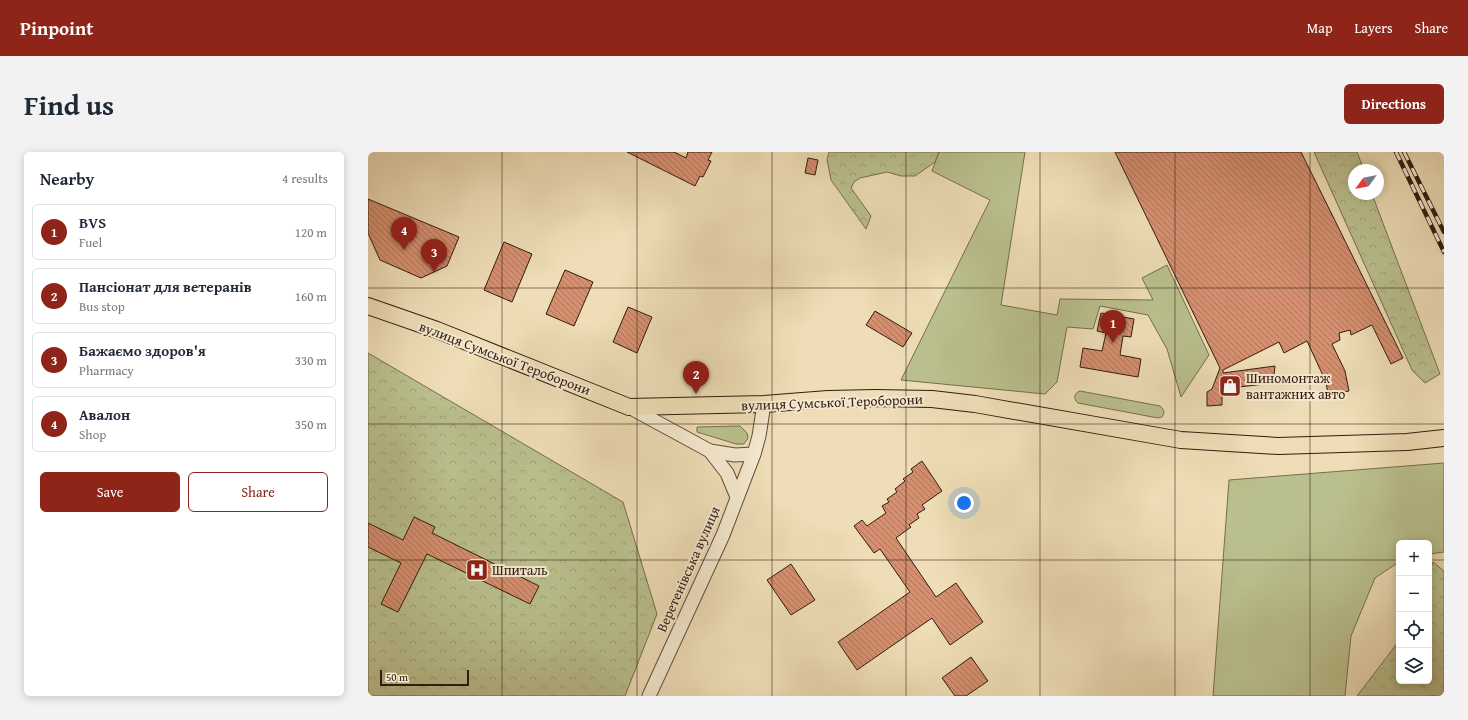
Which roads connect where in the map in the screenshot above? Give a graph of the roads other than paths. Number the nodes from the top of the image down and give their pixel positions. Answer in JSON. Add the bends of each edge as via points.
{"nodes":[{"id":1,"x":368,"y":306,"type":"edge"},
{"id":2,"x":764,"y":404,"type":"junction"},
{"id":3,"x":629,"y":407,"type":"junction"},
{"id":4,"x":1444,"y":438,"type":"edge"},
{"id":5,"x":710,"y":451,"type":"junction"},
{"id":6,"x":754,"y":454,"type":"junction"},
{"id":7,"x":737,"y":496,"type":"junction"},
{"id":8,"x":649,"y":696,"type":"edge"}],
"edges":[{"from":1,"to":3,"type":"main road","name":"вулиця Сумської Тероборони","via":[[437,330]]},
{"from":2,"to":3,"type":"main road","name":"вулиця Сумської Тероборони"},
{"from":2,"to":4,"type":"main road","name":"вулиця Сумської Тероборони","via":[[828,399],[932,399],[975,404],[1181,440],[1278,446],[1407,442]]},
{"from":2,"to":6,"type":"street","name":"Веретенівська вулиця"},
{"from":3,"to":5,"type":"street"},
{"from":5,"to":6,"type":"street","via":[[735,455]]},
{"from":5,"to":7,"type":"street","via":[[728,473]]},
{"from":6,"to":7,"type":"street","name":"Веретенівська вулиця"},
{"from":7,"to":8,"type":"street","name":"Веретенівська вулиця"}]}
